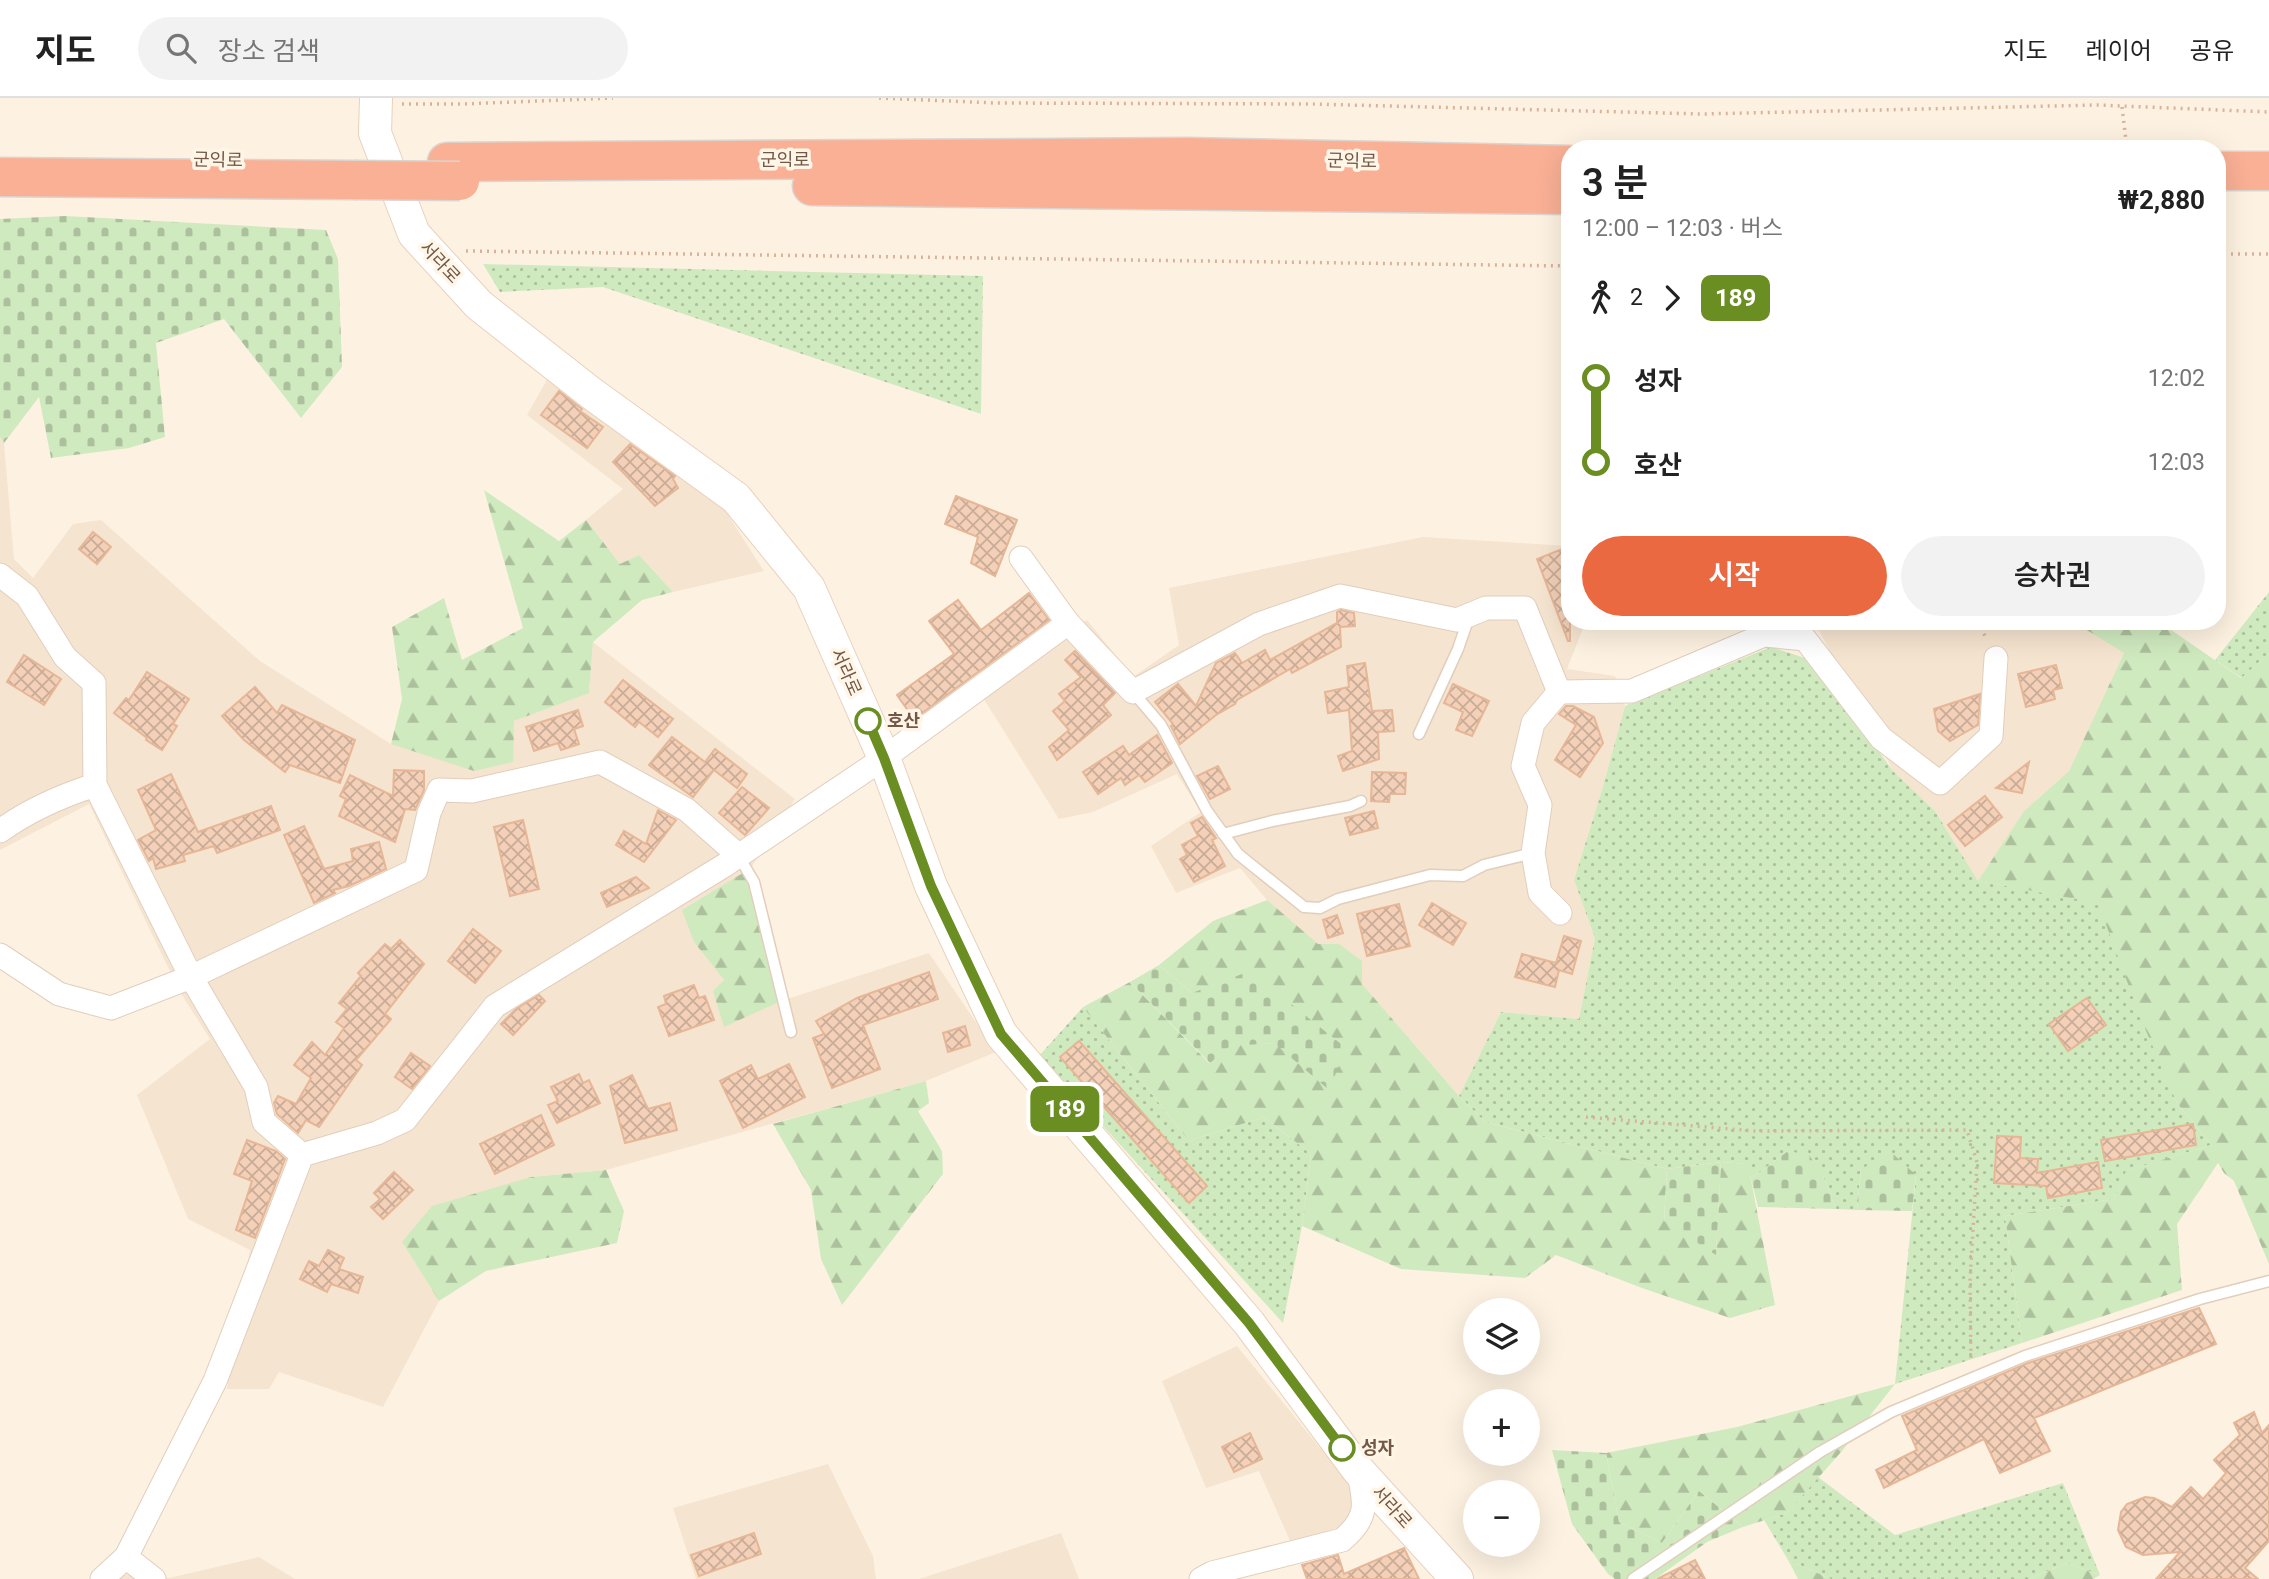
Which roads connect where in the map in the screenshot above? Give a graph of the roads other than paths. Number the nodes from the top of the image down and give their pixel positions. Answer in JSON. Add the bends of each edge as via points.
{"nodes":[{"id":1,"x":376,"y":101,"type":"edge"},
{"id":2,"x":0,"y":158,"type":"edge"},
{"id":3,"x":1561,"y":165,"type":"edge"},
{"id":4,"x":351,"y":171,"type":"junction"},
{"id":5,"x":2226,"y":171,"type":"edge"},
{"id":6,"x":2269,"y":171,"type":"edge"},
{"id":7,"x":453,"y":172,"type":"junction"},
{"id":8,"x":0,"y":177,"type":"edge"},
{"id":9,"x":1561,"y":195,"type":"edge"},
{"id":10,"x":2226,"y":197,"type":"edge"},
{"id":11,"x":2269,"y":197,"type":"edge"},
{"id":12,"x":1021,"y":558,"type":"dead end"},
{"id":13,"x":0,"y":575,"type":"edge"},
{"id":14,"x":1470,"y":614,"type":"junction"},
{"id":15,"x":1068,"y":623,"type":"junction"},
{"id":16,"x":1996,"y":658,"type":"dead end"},
{"id":17,"x":1133,"y":692,"type":"junction"},
{"id":18,"x":1559,"y":692,"type":"junction"},
{"id":19,"x":1419,"y":734,"type":"dead end"},
{"id":20,"x":884,"y":758,"type":"junction"},
{"id":21,"x":95,"y":785,"type":"junction"},
{"id":22,"x":1361,"y":801,"type":"dead end"},
{"id":23,"x":0,"y":831,"type":"edge"},
{"id":24,"x":1223,"y":834,"type":"junction"},
{"id":25,"x":1533,"y":853,"type":"junction"},
{"id":26,"x":738,"y":855,"type":"junction"},
{"id":27,"x":1560,"y":914,"type":"dead end"},
{"id":28,"x":0,"y":955,"type":"edge"},
{"id":29,"x":191,"y":977,"type":"junction"},
{"id":30,"x":792,"y":1032,"type":"dead end"},
{"id":31,"x":302,"y":1154,"type":"junction"},
{"id":32,"x":2269,"y":1281,"type":"edge"},
{"id":33,"x":1358,"y":1470,"type":"junction"},
{"id":34,"x":126,"y":1558,"type":"junction"},
{"id":35,"x":102,"y":1579,"type":"edge"},
{"id":36,"x":154,"y":1579,"type":"edge"},
{"id":37,"x":1201,"y":1579,"type":"edge"},
{"id":38,"x":1457,"y":1579,"type":"edge"},
{"id":39,"x":1633,"y":1579,"type":"edge"}],
"edges":[{"from":1,"to":20,"type":"street","name":"서라로","via":[[375,134],[414,234],[479,305],[736,498],[809,589]]},
{"from":2,"to":4,"type":"highway","name":"군익로"},
{"from":3,"to":7,"type":"highway","name":"군익로","via":[[1187,157]]},
{"from":4,"to":7,"type":"highway","name":"군익로","bridge":true},
{"from":4,"to":8,"type":"highway","name":"군익로"},
{"from":5,"to":6,"type":"highway"},
{"from":7,"to":9,"type":"highway","name":"군익로"},
{"from":10,"to":11,"type":"highway"},
{"from":12,"to":15,"type":"street"},
{"from":13,"to":21,"type":"street","via":[[27,596],[65,657],[94,683]]},
{"from":14,"to":17,"type":"street","via":[[1457,620],[1340,596],[1259,624]]},
{"from":14,"to":18,"type":"street","via":[[1486,608],[1525,608]]},
{"from":14,"to":19,"type":"lane"},
{"from":15,"to":17,"type":"street"},
{"from":15,"to":20,"type":"street"},
{"from":16,"to":18,"type":"street","via":[[1991,736],[1940,783],[1881,738],[1805,639],[1765,635],[1632,691]]},
{"from":17,"to":24,"type":"lane","via":[[1161,725]]},
{"from":18,"to":25,"type":"street","via":[[1533,723],[1523,766],[1540,805]]},
{"from":20,"to":26,"type":"street"},
{"from":20,"to":33,"type":"street","name":"서라로","via":[[931,886],[1001,1034],[1249,1323]]},
{"from":21,"to":23,"type":"street","via":[[65,795]]},
{"from":21,"to":29,"type":"street"},
{"from":22,"to":24,"type":"lane"},
{"from":24,"to":25,"type":"lane","via":[[1272,884],[1312,908],[1430,875],[1463,876],[1484,865]]},
{"from":25,"to":27,"type":"street","via":[[1540,893]]},
{"from":26,"to":29,"type":"street","via":[[687,810],[600,762],[472,791],[439,790],[416,870]]},
{"from":26,"to":30,"type":"lane","via":[[754,882]]},
{"from":26,"to":31,"type":"street","via":[[495,1006],[405,1120],[377,1133]]},
{"from":28,"to":29,"type":"street","via":[[59,994],[111,1008]]},
{"from":29,"to":31,"type":"street","via":[[256,1087],[264,1122]]},
{"from":31,"to":34,"type":"street","via":[[215,1381]]},
{"from":32,"to":39,"type":"lane","via":[[2025,1356],[1891,1412],[1820,1452]]},
{"from":33,"to":37,"type":"street","via":[[1365,1505],[1358,1527],[1342,1539]]},
{"from":33,"to":38,"type":"street","name":"서라로"},
{"from":34,"to":35,"type":"street"},
{"from":34,"to":36,"type":"street"}]}
